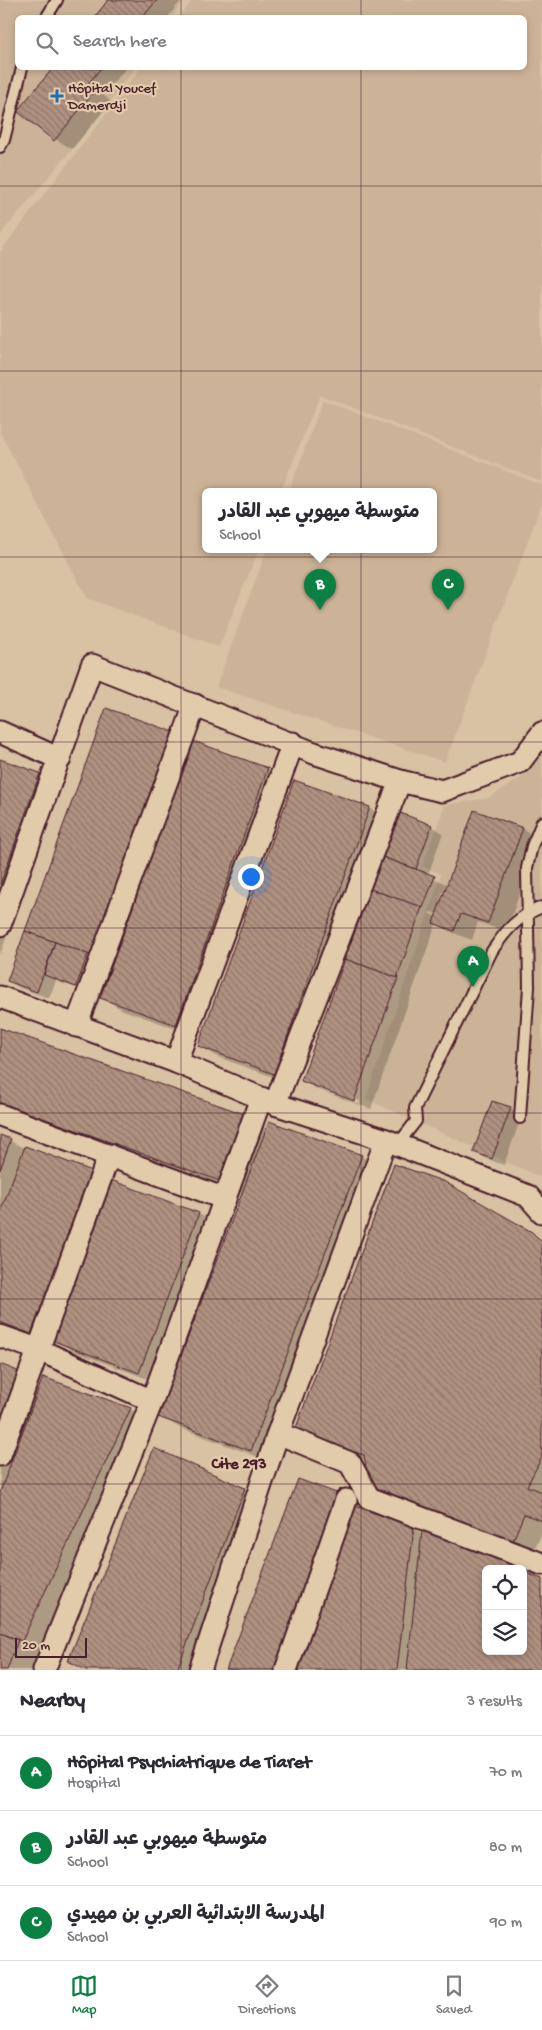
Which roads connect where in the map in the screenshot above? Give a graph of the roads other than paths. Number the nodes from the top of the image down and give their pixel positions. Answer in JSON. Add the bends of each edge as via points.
{"nodes":[{"id":1,"x":56,"y":0,"type":"edge"},
{"id":2,"x":48,"y":15,"type":"edge"},
{"id":3,"x":22,"y":70,"type":"edge"},
{"id":4,"x":0,"y":147,"type":"edge"},
{"id":5,"x":195,"y":705,"type":"junction"},
{"id":6,"x":0,"y":732,"type":"edge"},
{"id":7,"x":542,"y":733,"type":"edge"},
{"id":8,"x":293,"y":743,"type":"junction"},
{"id":9,"x":60,"y":759,"type":"junction"},
{"id":10,"x":400,"y":781,"type":"junction"},
{"id":11,"x":542,"y":822,"type":"edge"},
{"id":12,"x":542,"y":907,"type":"edge"},
{"id":13,"x":527,"y":913,"type":"junction"},
{"id":14,"x":0,"y":925,"type":"edge"},
{"id":15,"x":0,"y":997,"type":"edge"},
{"id":16,"x":76,"y":1026,"type":"junction"},
{"id":17,"x":176,"y":1062,"type":"junction"},
{"id":18,"x":268,"y":1101,"type":"junction"},
{"id":19,"x":0,"y":1115,"type":"edge"},
{"id":20,"x":520,"y":1118,"type":"dead end"},
{"id":21,"x":392,"y":1142,"type":"junction"},
{"id":22,"x":109,"y":1155,"type":"junction"},
{"id":23,"x":225,"y":1199,"type":"junction"},
{"id":24,"x":542,"y":1212,"type":"edge"},
{"id":25,"x":0,"y":1336,"type":"edge"},
{"id":26,"x":37,"y":1350,"type":"junction"},
{"id":27,"x":152,"y":1401,"type":"junction"},
{"id":28,"x":278,"y":1433,"type":"junction"},
{"id":29,"x":0,"y":1455,"type":"edge"},
{"id":30,"x":346,"y":1500,"type":"dead end"},
{"id":31,"x":542,"y":1564,"type":"edge"},
{"id":32,"x":44,"y":1670,"type":"edge"},
{"id":33,"x":200,"y":1670,"type":"edge"},
{"id":34,"x":286,"y":1670,"type":"edge"}],
"edges":[{"from":1,"to":2,"type":"lane"},
{"from":3,"to":4,"type":"lane"},
{"from":5,"to":8,"type":"street"},
{"from":5,"to":9,"type":"street","via":[[92,665]]},
{"from":5,"to":16,"type":"street"},
{"from":6,"to":9,"type":"street"},
{"from":7,"to":10,"type":"street","via":[[520,762],[442,791]]},
{"from":8,"to":10,"type":"street"},
{"from":8,"to":17,"type":"street"},
{"from":9,"to":14,"type":"street"},
{"from":10,"to":18,"type":"street"},
{"from":11,"to":13,"type":"lane","via":[[527,868]]},
{"from":12,"to":13,"type":"lane"},
{"from":13,"to":20,"type":"lane","via":[[529,987]]},
{"from":13,"to":21,"type":"lane","via":[[507,929],[492,951],[415,1108],[416,1121]]},
{"from":15,"to":16,"type":"street"},
{"from":16,"to":17,"type":"street"},
{"from":17,"to":18,"type":"street"},
{"from":18,"to":21,"type":"street"},
{"from":18,"to":23,"type":"street"},
{"from":19,"to":22,"type":"street"},
{"from":21,"to":24,"type":"street","via":[[528,1196]]},
{"from":21,"to":28,"type":"street"},
{"from":22,"to":23,"type":"street"},
{"from":22,"to":26,"type":"street"},
{"from":23,"to":27,"type":"street"},
{"from":25,"to":26,"type":"street"},
{"from":26,"to":27,"type":"street"},
{"from":26,"to":29,"type":"street"},
{"from":27,"to":32,"type":"street"},
{"from":28,"to":31,"type":"street","via":[[350,1463],[369,1498]]},
{"from":28,"to":33,"type":"street"},
{"from":30,"to":34,"type":"street"}]}
